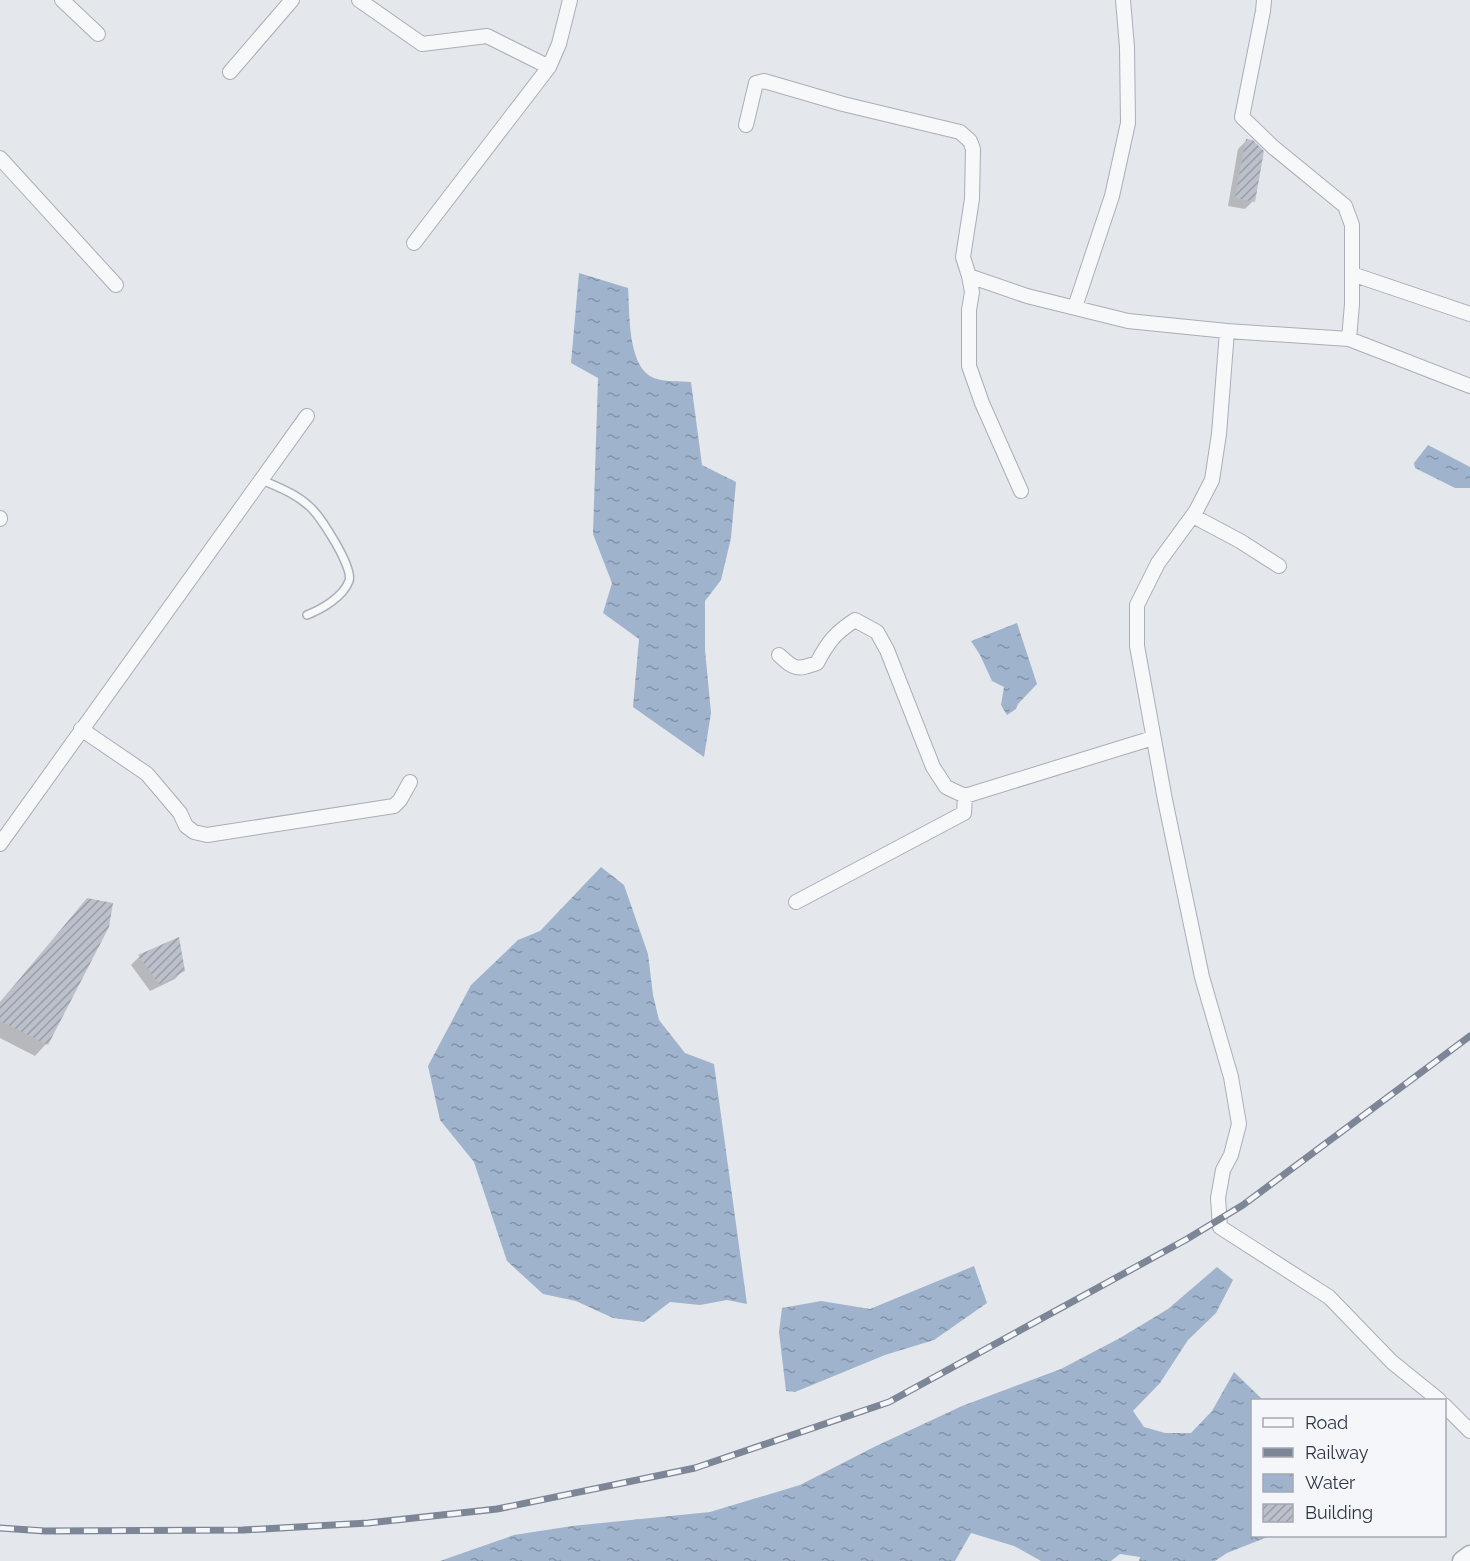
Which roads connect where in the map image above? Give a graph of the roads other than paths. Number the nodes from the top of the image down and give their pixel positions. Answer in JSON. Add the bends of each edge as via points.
{"nodes":[{"id":1,"x":62,"y":0,"type":"edge"},
{"id":2,"x":292,"y":0,"type":"edge"},
{"id":3,"x":359,"y":0,"type":"edge"},
{"id":4,"x":570,"y":0,"type":"edge"},
{"id":5,"x":1123,"y":0,"type":"edge"},
{"id":6,"x":1264,"y":0,"type":"edge"},
{"id":7,"x":98,"y":34,"type":"dead end"},
{"id":8,"x":549,"y":67,"type":"junction"},
{"id":9,"x":230,"y":72,"type":"dead end"},
{"id":10,"x":746,"y":125,"type":"dead end"},
{"id":11,"x":0,"y":158,"type":"edge"},
{"id":12,"x":414,"y":243,"type":"dead end"},
{"id":13,"x":1352,"y":274,"type":"junction"},
{"id":14,"x":969,"y":276,"type":"junction"},
{"id":15,"x":116,"y":285,"type":"dead end"},
{"id":16,"x":1074,"y":307,"type":"junction"},
{"id":17,"x":1470,"y":314,"type":"edge"},
{"id":18,"x":1227,"y":331,"type":"junction"},
{"id":19,"x":1349,"y":339,"type":"junction"},
{"id":20,"x":1470,"y":386,"type":"edge"},
{"id":21,"x":307,"y":416,"type":"dead end"},
{"id":22,"x":260,"y":479,"type":"junction"},
{"id":23,"x":1021,"y":491,"type":"dead end"},
{"id":24,"x":1193,"y":516,"type":"junction"},
{"id":25,"x":1279,"y":566,"type":"dead end"},
{"id":26,"x":307,"y":615,"type":"dead end"},
{"id":27,"x":779,"y":655,"type":"dead end"},
{"id":28,"x":81,"y":729,"type":"junction"},
{"id":29,"x":1153,"y":738,"type":"junction"},
{"id":30,"x":410,"y":782,"type":"dead end"},
{"id":31,"x":965,"y":796,"type":"junction"},
{"id":32,"x":0,"y":844,"type":"edge"},
{"id":33,"x":796,"y":902,"type":"dead end"},
{"id":34,"x":1437,"y":1399,"type":"edge"},
{"id":35,"x":1446,"y":1407,"type":"edge"},
{"id":36,"x":1470,"y":1431,"type":"edge"},
{"id":37,"x":1470,"y":1555,"type":"edge"},
{"id":38,"x":1462,"y":1561,"type":"edge"}],
"edges":[{"from":1,"to":7,"type":"street"},
{"from":2,"to":9,"type":"street"},
{"from":3,"to":8,"type":"street","via":[[422,44],[487,36]]},
{"from":4,"to":8,"type":"street"},
{"from":5,"to":16,"type":"street","via":[[1128,123],[1112,196]]},
{"from":6,"to":13,"type":"street","via":[[1242,117],[1346,206],[1352,225]]},
{"from":8,"to":12,"type":"street"},
{"from":10,"to":14,"type":"street","via":[[756,82],[764,81],[960,132],[973,149],[972,198],[963,257]]},
{"from":11,"to":15,"type":"street"},
{"from":13,"to":17,"type":"street"},
{"from":13,"to":19,"type":"street"},
{"from":14,"to":16,"type":"street"},
{"from":14,"to":23,"type":"street","via":[[969,366]]},
{"from":16,"to":18,"type":"street","via":[[1128,321]]},
{"from":18,"to":19,"type":"street"},
{"from":18,"to":24,"type":"street","via":[[1212,480]]},
{"from":19,"to":20,"type":"street"},
{"from":21,"to":22,"type":"street"},
{"from":22,"to":26,"type":"lane","via":[[310,506],[335,542],[350,574],[342,593]]},
{"from":22,"to":28,"type":"street"},
{"from":24,"to":25,"type":"street"},
{"from":24,"to":29,"type":"street","via":[[1158,562],[1137,605],[1137,646]]},
{"from":27,"to":31,"type":"street","via":[[791,667],[800,669],[817,663],[828,641],[855,620],[877,632],[933,767],[946,787]]},
{"from":28,"to":30,"type":"street","via":[[147,774],[186,826],[207,835],[394,806]]},
{"from":28,"to":32,"type":"street"},
{"from":29,"to":31,"type":"street"},
{"from":29,"to":34,"type":"street","via":[[1202,977],[1231,1077],[1239,1124],[1223,1170],[1218,1198],[1220,1227],[1329,1297],[1392,1362]]},
{"from":31,"to":33,"type":"street","via":[[964,813]]},
{"from":35,"to":36,"type":"street"},
{"from":37,"to":38,"type":"street"}]}
